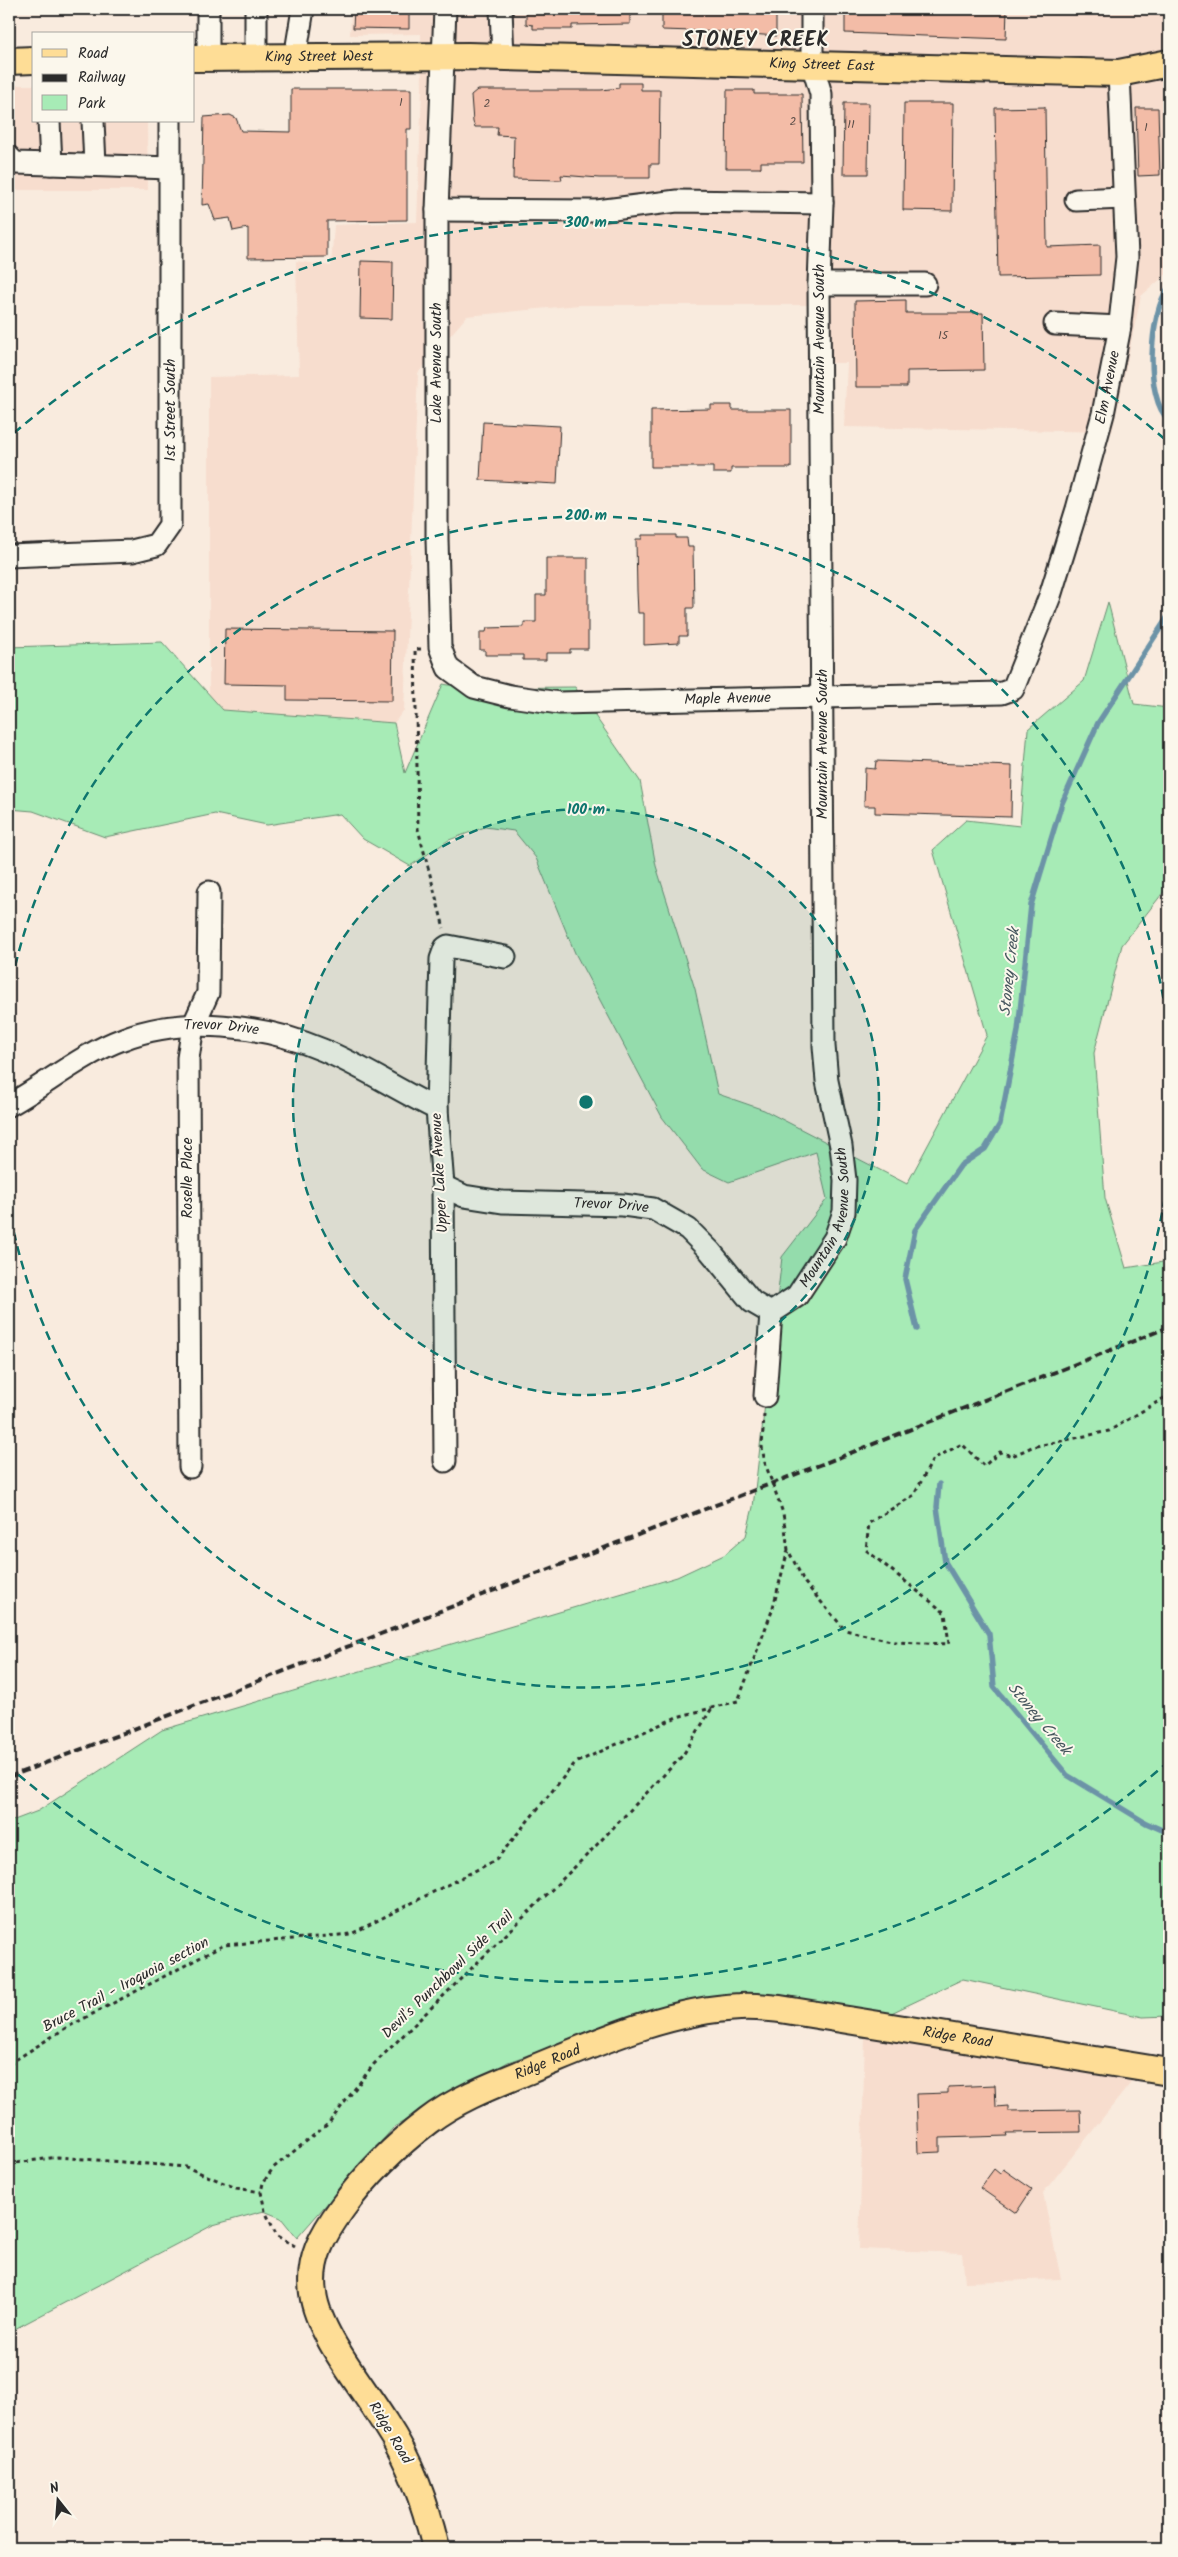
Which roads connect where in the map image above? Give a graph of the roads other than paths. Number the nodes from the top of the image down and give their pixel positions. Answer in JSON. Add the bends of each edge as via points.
{"nodes":[{"id":1,"x":208,"y":9,"type":"edge"},
{"id":2,"x":256,"y":9,"type":"edge"},
{"id":3,"x":303,"y":9,"type":"edge"},
{"id":4,"x":445,"y":9,"type":"edge"},
{"id":5,"x":501,"y":9,"type":"edge"},
{"id":6,"x":812,"y":9,"type":"edge"},
{"id":7,"x":444,"y":56,"type":"junction"},
{"id":8,"x":503,"y":57,"type":"junction"},
{"id":9,"x":201,"y":58,"type":"edge"},
{"id":10,"x":256,"y":58,"type":"junction"},
{"id":11,"x":295,"y":58,"type":"junction"},
{"id":12,"x":32,"y":60,"type":"edge"},
{"id":13,"x":9,"y":61,"type":"edge"},
{"id":14,"x":1169,"y":63,"type":"edge"},
{"id":15,"x":812,"y":64,"type":"junction"},
{"id":16,"x":1118,"y":73,"type":"junction"},
{"id":17,"x":49,"y":122,"type":"edge"},
{"id":18,"x":93,"y":122,"type":"edge"},
{"id":19,"x":170,"y":122,"type":"edge"},
{"id":20,"x":9,"y":157,"type":"edge"},
{"id":21,"x":51,"y":164,"type":"junction"},
{"id":22,"x":94,"y":165,"type":"junction"},
{"id":23,"x":170,"y":168,"type":"junction"},
{"id":24,"x":1124,"y":198,"type":"junction"},
{"id":25,"x":1076,"y":200,"type":"dead end"},
{"id":26,"x":822,"y":203,"type":"junction"},
{"id":27,"x":437,"y":210,"type":"junction"},
{"id":28,"x":819,"y":284,"type":"junction"},
{"id":29,"x":925,"y":284,"type":"dead end"},
{"id":30,"x":1055,"y":324,"type":"dead end"},
{"id":31,"x":1120,"y":327,"type":"junction"},
{"id":32,"x":9,"y":556,"type":"edge"},
{"id":33,"x":448,"y":668,"type":"joint"},
{"id":34,"x":1013,"y":689,"type":"joint"},
{"id":35,"x":823,"y":697,"type":"junction"},
{"id":36,"x":209,"y":892,"type":"dead end"},
{"id":37,"x":505,"y":957,"type":"dead end"},
{"id":38,"x":193,"y":1026,"type":"junction"},
{"id":39,"x":9,"y":1105,"type":"edge"},
{"id":40,"x":437,"y":1109,"type":"junction"},
{"id":41,"x":443,"y":1186,"type":"junction"},
{"id":42,"x":771,"y":1312,"type":"junction"},
{"id":43,"x":765,"y":1396,"type":"road end"},
{"id":44,"x":445,"y":1461,"type":"dead end"},
{"id":45,"x":190,"y":1467,"type":"dead end"},
{"id":46,"x":1169,"y":2072,"type":"edge"},
{"id":47,"x":436,"y":2548,"type":"edge"}],
"edges":[{"from":1,"to":9,"type":"street"},
{"from":2,"to":10,"type":"street"},
{"from":3,"to":11,"type":"street"},
{"from":4,"to":7,"type":"street","name":"Lake Avenue South"},
{"from":5,"to":8,"type":"street"},
{"from":6,"to":15,"type":"street","name":"Mountain Avenue South"},
{"from":7,"to":8,"type":"main road","name":"King Street East"},
{"from":7,"to":11,"type":"main road","name":"King Street West"},
{"from":7,"to":27,"type":"street","name":"Lake Avenue South"},
{"from":8,"to":15,"type":"main road","name":"King Street East"},
{"from":9,"to":10,"type":"main road","name":"King Street West"},
{"from":10,"to":11,"type":"main road","name":"King Street West"},
{"from":12,"to":13,"type":"main road"},
{"from":14,"to":16,"type":"main road","name":"King Street East"},
{"from":15,"to":16,"type":"main road","name":"King Street East"},
{"from":15,"to":26,"type":"street","name":"Mountain Avenue South","via":[[821,94]]},
{"from":16,"to":24,"type":"street","name":"Elm Avenue"},
{"from":17,"to":21,"type":"street"},
{"from":18,"to":22,"type":"street"},
{"from":19,"to":23,"type":"street","name":"1st Street South"},
{"from":20,"to":21,"type":"street","via":[[16,163]]},
{"from":21,"to":22,"type":"street"},
{"from":22,"to":23,"type":"street"},
{"from":23,"to":32,"type":"street","name":"1st Street South","via":[[170,525],[156,545],[132,551]]},
{"from":24,"to":25,"type":"street"},
{"from":24,"to":31,"type":"street","name":"Elm Avenue","via":[[1127,257]]},
{"from":26,"to":27,"type":"street","via":[[676,201],[597,211]]},
{"from":26,"to":28,"type":"street","name":"Mountain Avenue South"},
{"from":27,"to":33,"type":"street","name":"Lake Avenue South","via":[[437,539],[440,648]]},
{"from":28,"to":29,"type":"street"},
{"from":28,"to":35,"type":"street","name":"Mountain Avenue South"},
{"from":30,"to":31,"type":"street"},
{"from":31,"to":34,"type":"street","name":"Elm Avenue","via":[[1103,414],[1078,509],[1050,596]]},
{"from":33,"to":35,"type":"street","name":"Maple Avenue","via":[[474,687],[510,696],[559,702]]},
{"from":34,"to":35,"type":"street","name":"Maple Avenue","via":[[1002,693]]},
{"from":35,"to":42,"type":"street","name":"Mountain Avenue South","via":[[824,1046],[827,1081],[841,1146],[844,1212],[835,1238],[797,1296]]},
{"from":36,"to":38,"type":"street","name":"Roselle Place","via":[[208,994]]},
{"from":37,"to":40,"type":"street","name":"Upper Lake Avenue","via":[[445,948],[441,959]]},
{"from":38,"to":39,"type":"street","name":"Trevor Drive","via":[[124,1038]]},
{"from":38,"to":40,"type":"street","name":"Trevor Drive","via":[[233,1025],[323,1050]]},
{"from":38,"to":45,"type":"street","name":"Roselle Place","via":[[188,1058]]},
{"from":40,"to":41,"type":"street","name":"Upper Lake Avenue"},
{"from":41,"to":42,"type":"street","name":"Trevor Drive","via":[[464,1196],[502,1202],[623,1205],[652,1209],[688,1229],[710,1250],[752,1302]]},
{"from":41,"to":44,"type":"street","name":"Upper Lake Avenue"},
{"from":42,"to":43,"type":"street"},
{"from":46,"to":47,"type":"main road","name":"Ridge Road","via":[[780,2009],[741,2007],[705,2011],[657,2023],[566,2055],[453,2105],[429,2120],[390,2152],[354,2192],[325,2231],[311,2278],[313,2296],[333,2344],[411,2468],[425,2503]]}]}
